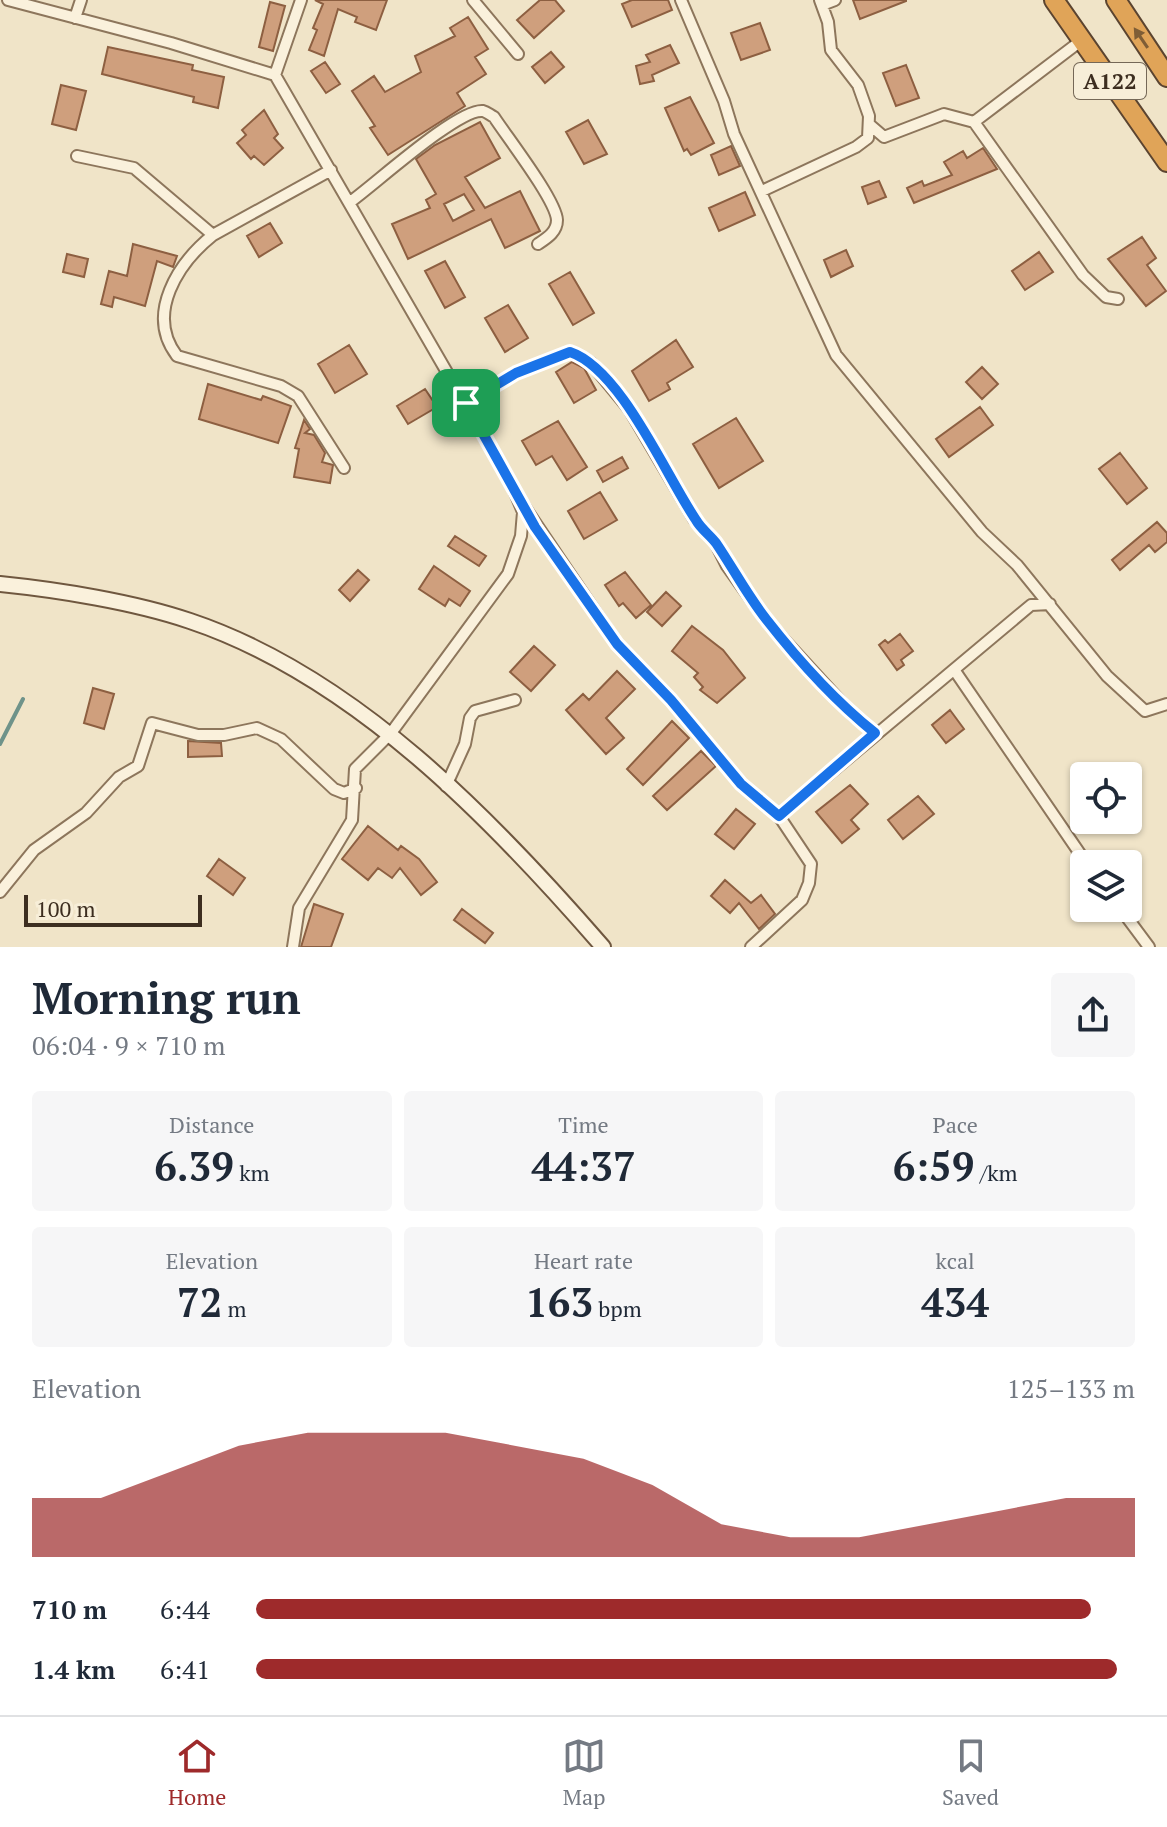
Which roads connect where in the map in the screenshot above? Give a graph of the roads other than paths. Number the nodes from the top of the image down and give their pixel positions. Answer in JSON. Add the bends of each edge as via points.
{"nodes":[{"id":1,"x":8,"y":0,"type":"edge"},
{"id":2,"x":81,"y":0,"type":"edge"},
{"id":3,"x":301,"y":0,"type":"edge"},
{"id":4,"x":473,"y":0,"type":"edge"},
{"id":5,"x":681,"y":0,"type":"edge"},
{"id":6,"x":835,"y":0,"type":"edge"},
{"id":7,"x":1054,"y":0,"type":"edge"},
{"id":8,"x":1116,"y":0,"type":"edge"},
{"id":9,"x":821,"y":3,"type":"edge"},
{"id":10,"x":75,"y":18,"type":"junction"},
{"id":11,"x":1082,"y":40,"type":"junction"},
{"id":12,"x":518,"y":54,"type":"dead end"},
{"id":13,"x":275,"y":75,"type":"junction"},
{"id":14,"x":1167,"y":77,"type":"edge"},
{"id":15,"x":974,"y":122,"type":"junction"},
{"id":16,"x":870,"y":125,"type":"junction"},
{"id":17,"x":1165,"y":153,"type":"edge"},
{"id":18,"x":77,"y":156,"type":"dead end"},
{"id":19,"x":331,"y":170,"type":"junction"},
{"id":20,"x":762,"y":191,"type":"junction"},
{"id":21,"x":350,"y":202,"type":"junction"},
{"id":22,"x":213,"y":235,"type":"junction"},
{"id":23,"x":538,"y":244,"type":"dead end"},
{"id":24,"x":1118,"y":299,"type":"dead end"},
{"id":25,"x":466,"y":403,"type":"junction"},
{"id":26,"x":344,"y":468,"type":"dead end"},
{"id":27,"x":511,"y":483,"type":"junction"},
{"id":28,"x":0,"y":584,"type":"edge"},
{"id":29,"x":1033,"y":586,"type":"junction"},
{"id":30,"x":1050,"y":604,"type":"junction"},
{"id":31,"x":1031,"y":605,"type":"junction"},
{"id":32,"x":955,"y":671,"type":"junction"},
{"id":33,"x":515,"y":700,"type":"dead end"},
{"id":34,"x":1167,"y":704,"type":"edge"},
{"id":35,"x":391,"y":733,"type":"junction"},
{"id":36,"x":875,"y":733,"type":"junction"},
{"id":37,"x":446,"y":786,"type":"junction"},
{"id":38,"x":356,"y":788,"type":"junction"},
{"id":39,"x":779,"y":816,"type":"junction"},
{"id":40,"x":1077,"y":850,"type":"edge"},
{"id":41,"x":0,"y":892,"type":"edge"},
{"id":42,"x":1130,"y":922,"type":"edge"},
{"id":43,"x":293,"y":947,"type":"edge"},
{"id":44,"x":603,"y":947,"type":"edge"},
{"id":45,"x":751,"y":947,"type":"edge"},
{"id":46,"x":1149,"y":947,"type":"edge"}],
"edges":[{"from":1,"to":10,"type":"street"},
{"from":2,"to":10,"type":"street"},
{"from":3,"to":13,"type":"street"},
{"from":4,"to":12,"type":"street"},
{"from":5,"to":20,"type":"street"},
{"from":6,"to":9,"type":"street"},
{"from":7,"to":11,"type":"highway","number":"A122"},
{"from":14,"to":8,"type":"highway","number":"A122","one_way":true},
{"from":9,"to":16,"type":"street","via":[[831,50],[858,85]]},
{"from":10,"to":13,"type":"street"},
{"from":11,"to":15,"type":"street"},
{"from":11,"to":17,"type":"highway","number":"A122"},
{"from":13,"to":19,"type":"street"},
{"from":15,"to":16,"type":"street","via":[[944,114],[884,137]]},
{"from":15,"to":24,"type":"street","via":[[1083,275],[1106,297]]},
{"from":16,"to":20,"type":"street","via":[[868,138],[856,147]]},
{"from":18,"to":22,"type":"street","via":[[134,168]]},
{"from":19,"to":21,"type":"street"},
{"from":19,"to":22,"type":"street"},
{"from":20,"to":29,"type":"street","via":[[836,355]]},
{"from":21,"to":23,"type":"street","via":[[437,134],[482,111],[494,117],[551,203],[557,221],[552,234]]},
{"from":21,"to":25,"type":"street"},
{"from":22,"to":26,"type":"street","via":[[170,286],[162,328],[167,342],[177,356],[298,396]]},
{"from":25,"to":27,"type":"street"},
{"from":25,"to":36,"type":"street","via":[[545,359],[570,352],[591,363],[629,409],[694,519],[714,540],[765,619]]},
{"from":27,"to":35,"type":"street","via":[[523,512],[508,574]]},
{"from":27,"to":39,"type":"street","via":[[535,527],[617,644],[741,784]]},
{"from":28,"to":35,"type":"street","via":[[50,589],[190,621],[287,666]]},
{"from":29,"to":30,"type":"street"},
{"from":29,"to":31,"type":"street"},
{"from":30,"to":31,"type":"street"},
{"from":30,"to":34,"type":"street","via":[[1137,706],[1153,711]]},
{"from":31,"to":32,"type":"street"},
{"from":32,"to":36,"type":"street"},
{"from":32,"to":40,"type":"street"},
{"from":33,"to":37,"type":"street","via":[[475,711]]},
{"from":35,"to":37,"type":"street"},
{"from":35,"to":38,"type":"street","via":[[360,760]]},
{"from":36,"to":39,"type":"street"},
{"from":37,"to":44,"type":"street"},
{"from":38,"to":41,"type":"street","via":[[344,793],[334,789],[281,739],[257,728],[198,735],[152,723],[138,766],[34,850]]},
{"from":38,"to":43,"type":"street","via":[[352,820],[299,908]]},
{"from":39,"to":45,"type":"street","via":[[811,864],[809,883],[802,900]]},
{"from":42,"to":46,"type":"street"}]}
